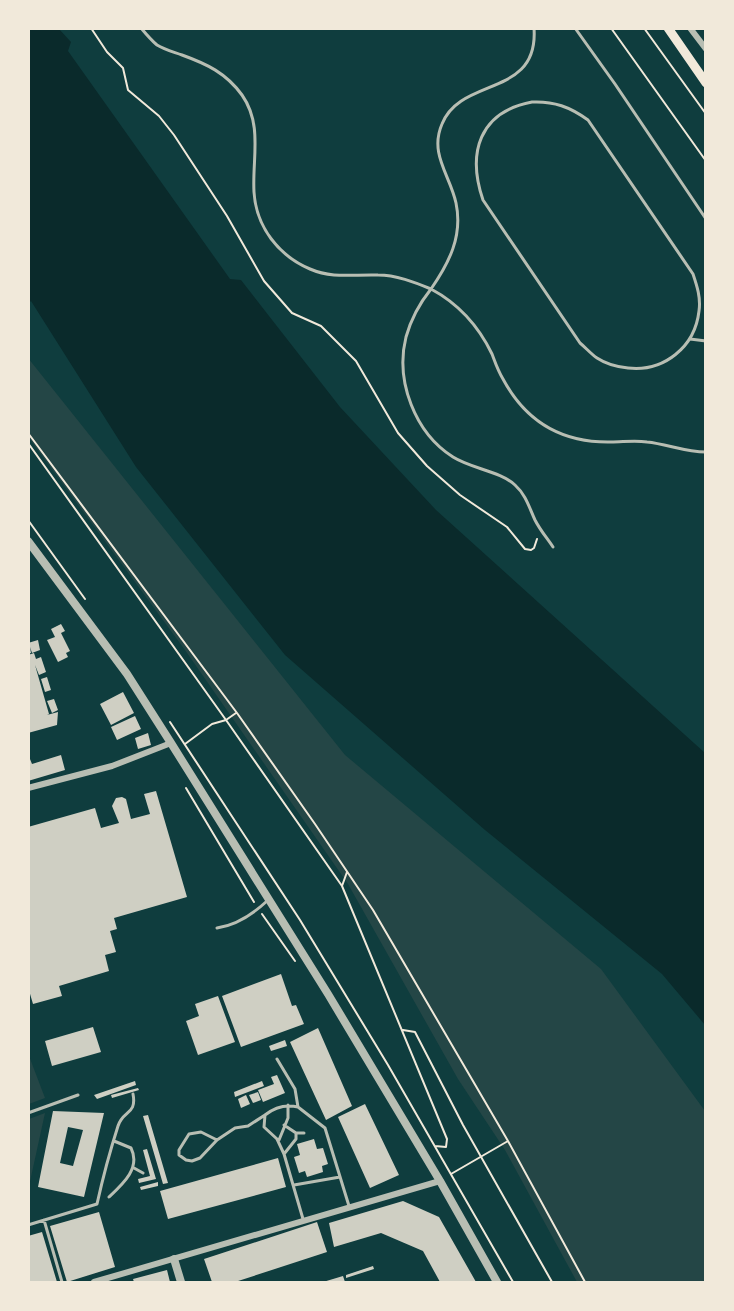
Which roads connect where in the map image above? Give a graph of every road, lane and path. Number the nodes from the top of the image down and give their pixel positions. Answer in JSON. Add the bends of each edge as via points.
{"nodes":[{"id":1,"x":91,"y":28,"type":"edge"},
{"id":2,"x":141,"y":28,"type":"edge"},
{"id":3,"x":534,"y":28,"type":"edge"},
{"id":4,"x":575,"y":28,"type":"edge"},
{"id":5,"x":610,"y":28,"type":"edge"},
{"id":6,"x":644,"y":28,"type":"edge"},
{"id":7,"x":649,"y":28,"type":"edge"},
{"id":8,"x":668,"y":28,"type":"edge"},
{"id":9,"x":690,"y":28,"type":"edge"},
{"id":10,"x":648,"y":34,"type":"junction"},
{"id":11,"x":705,"y":49,"type":"edge"},
{"id":12,"x":705,"y":83,"type":"edge"},
{"id":13,"x":705,"y":114,"type":"edge"},
{"id":14,"x":705,"y":160,"type":"edge"},
{"id":15,"x":705,"y":219,"type":"edge"},
{"id":16,"x":431,"y":289,"type":"junction"},
{"id":17,"x":690,"y":339,"type":"junction"},
{"id":18,"x":705,"y":341,"type":"edge"},
{"id":19,"x":28,"y":433,"type":"edge"},
{"id":20,"x":28,"y":443,"type":"edge"},
{"id":21,"x":705,"y":452,"type":"edge"},
{"id":22,"x":535,"y":534,"type":"dead end"},
{"id":23,"x":28,"y":541,"type":"edge"},
{"id":24,"x":553,"y":547,"type":"dead end"},
{"id":25,"x":237,"y":713,"type":"junction"},
{"id":26,"x":226,"y":720,"type":"junction"},
{"id":27,"x":171,"y":743,"type":"junction"},
{"id":28,"x":186,"y":744,"type":"dead end"},
{"id":29,"x":184,"y":784,"type":"dead end"},
{"id":30,"x":28,"y":788,"type":"edge"},
{"id":31,"x":348,"y":872,"type":"junction"},
{"id":32,"x":342,"y":886,"type":"junction"},
{"id":33,"x":269,"y":900,"type":"junction"},
{"id":34,"x":254,"y":902,"type":"dead end"},
{"id":35,"x":217,"y":928,"type":"dead end"},
{"id":36,"x":403,"y":1030,"type":"junction"},
{"id":37,"x":277,"y":1059,"type":"dead end"},
{"id":38,"x":133,"y":1094,"type":"dead end"},
{"id":39,"x":78,"y":1095,"type":"dead end"},
{"id":40,"x":288,"y":1105,"type":"junction"},
{"id":41,"x":298,"y":1107,"type":"junction"},
{"id":42,"x":28,"y":1113,"type":"edge"},
{"id":43,"x":265,"y":1115,"type":"junction"},
{"id":44,"x":284,"y":1125,"type":"junction"},
{"id":45,"x":296,"y":1133,"type":"junction"},
{"id":46,"x":304,"y":1133,"type":"dead end"},
{"id":47,"x":217,"y":1140,"type":"junction"},
{"id":48,"x":114,"y":1141,"type":"junction"},
{"id":49,"x":278,"y":1141,"type":"junction"},
{"id":50,"x":508,"y":1141,"type":"junction"},
{"id":51,"x":284,"y":1154,"type":"junction"},
{"id":52,"x":481,"y":1156,"type":"junction"},
{"id":53,"x":134,"y":1168,"type":"junction"},
{"id":54,"x":143,"y":1173,"type":"dead end"},
{"id":55,"x":450,"y":1174,"type":"junction"},
{"id":56,"x":340,"y":1177,"type":"junction"},
{"id":57,"x":440,"y":1181,"type":"junction"},
{"id":58,"x":294,"y":1185,"type":"junction"},
{"id":59,"x":110,"y":1197,"type":"dead end"},
{"id":60,"x":350,"y":1208,"type":"junction"},
{"id":61,"x":44,"y":1220,"type":"junction"},
{"id":62,"x":304,"y":1221,"type":"junction"},
{"id":63,"x":28,"y":1225,"type":"edge"},
{"id":64,"x":174,"y":1259,"type":"junction"},
{"id":65,"x":62,"y":1282,"type":"edge"},
{"id":66,"x":94,"y":1282,"type":"edge"},
{"id":67,"x":181,"y":1282,"type":"edge"},
{"id":68,"x":496,"y":1282,"type":"edge"},
{"id":69,"x":513,"y":1282,"type":"edge"},
{"id":70,"x":552,"y":1282,"type":"edge"},
{"id":71,"x":585,"y":1282,"type":"edge"}],
"edges":[{"from":1,"to":22,"type":"path","via":[[123,68],[128,90],[159,116],[174,135],[267,286],[292,313],[321,326],[356,361],[398,433],[415,454],[460,495],[507,527],[525,549],[536,546]]},
{"from":2,"to":16,"type":"lane","via":[[166,50],[213,67],[243,97],[251,113],[256,140],[256,206],[264,228],[278,248],[299,263],[324,273],[391,276]]},
{"from":3,"to":16,"type":"lane","via":[[533,46],[522,68],[506,82],[460,100],[440,127],[440,164],[456,203],[458,222],[451,256]]},
{"from":4,"to":15,"type":"lane"},
{"from":5,"to":14,"type":"path"},
{"from":6,"to":10,"type":"path"},
{"from":7,"to":10,"type":"path"},
{"from":8,"to":12,"type":"main road"},
{"from":9,"to":11,"type":"street"},
{"from":10,"to":13,"type":"path"},
{"from":16,"to":21,"type":"lane","via":[[453,302],[470,319],[512,393],[531,415],[554,431],[574,439],[649,442]]},
{"from":16,"to":24,"type":"lane","via":[[414,315],[405,340],[403,374],[412,407],[442,449],[466,464],[503,477],[524,494]]},
{"from":17,"to":17,"type":"lane","via":[[668,362],[637,369],[599,360],[580,343],[483,200],[476,181],[477,147],[496,118],[520,104],[544,102],[559,104],[588,120],[693,274],[700,309]]},
{"from":17,"to":18,"type":"lane"},
{"from":19,"to":25,"type":"path"},
{"from":20,"to":26,"type":"path"},
{"from":23,"to":27,"type":"street","via":[[126,674]]},
{"from":25,"to":26,"type":"path"},
{"from":25,"to":31,"type":"path"},
{"from":26,"to":28,"type":"path","via":[[212,724]]},
{"from":26,"to":32,"type":"path"},
{"from":27,"to":30,"type":"street","via":[[112,766]]},
{"from":27,"to":33,"type":"street"},
{"from":29,"to":34,"type":"path"},
{"from":31,"to":32,"type":"path"},
{"from":31,"to":50,"type":"path"},
{"from":32,"to":36,"type":"path"},
{"from":33,"to":35,"type":"lane","via":[[230,926]]},
{"from":33,"to":57,"type":"street"},
{"from":36,"to":52,"type":"path","via":[[415,1032]]},
{"from":36,"to":55,"type":"path","via":[[447,1139],[446,1147],[435,1146]]},
{"from":37,"to":41,"type":"lane","via":[[295,1089]]},
{"from":38,"to":48,"type":"lane","via":[[135,1103],[118,1123]]},
{"from":39,"to":42,"type":"lane"},
{"from":40,"to":41,"type":"lane"},
{"from":40,"to":43,"type":"lane"},
{"from":40,"to":44,"type":"lane"},
{"from":41,"to":56,"type":"lane","via":[[324,1128]]},
{"from":43,"to":47,"type":"lane"},
{"from":43,"to":49,"type":"lane","via":[[264,1127]]},
{"from":44,"to":45,"type":"lane"},
{"from":44,"to":49,"type":"lane"},
{"from":45,"to":46,"type":"lane"},
{"from":45,"to":51,"type":"lane"},
{"from":47,"to":47,"type":"lane","via":[[200,1158],[192,1161],[179,1155],[189,1134],[201,1132]]},
{"from":48,"to":53,"type":"lane","via":[[131,1148]]},
{"from":48,"to":61,"type":"lane","via":[[97,1204]]},
{"from":49,"to":51,"type":"lane"},
{"from":50,"to":52,"type":"path"},
{"from":50,"to":71,"type":"path"},
{"from":51,"to":58,"type":"lane"},
{"from":52,"to":55,"type":"path"},
{"from":52,"to":70,"type":"path"},
{"from":53,"to":54,"type":"lane"},
{"from":53,"to":59,"type":"lane"},
{"from":55,"to":69,"type":"path"},
{"from":56,"to":58,"type":"lane"},
{"from":56,"to":60,"type":"lane"},
{"from":57,"to":60,"type":"street"},
{"from":57,"to":68,"type":"street"},
{"from":58,"to":62,"type":"lane"},
{"from":60,"to":62,"type":"street"},
{"from":61,"to":63,"type":"lane"},
{"from":61,"to":65,"type":"lane"},
{"from":62,"to":64,"type":"street"},
{"from":64,"to":66,"type":"street"},
{"from":64,"to":67,"type":"street"}]}
